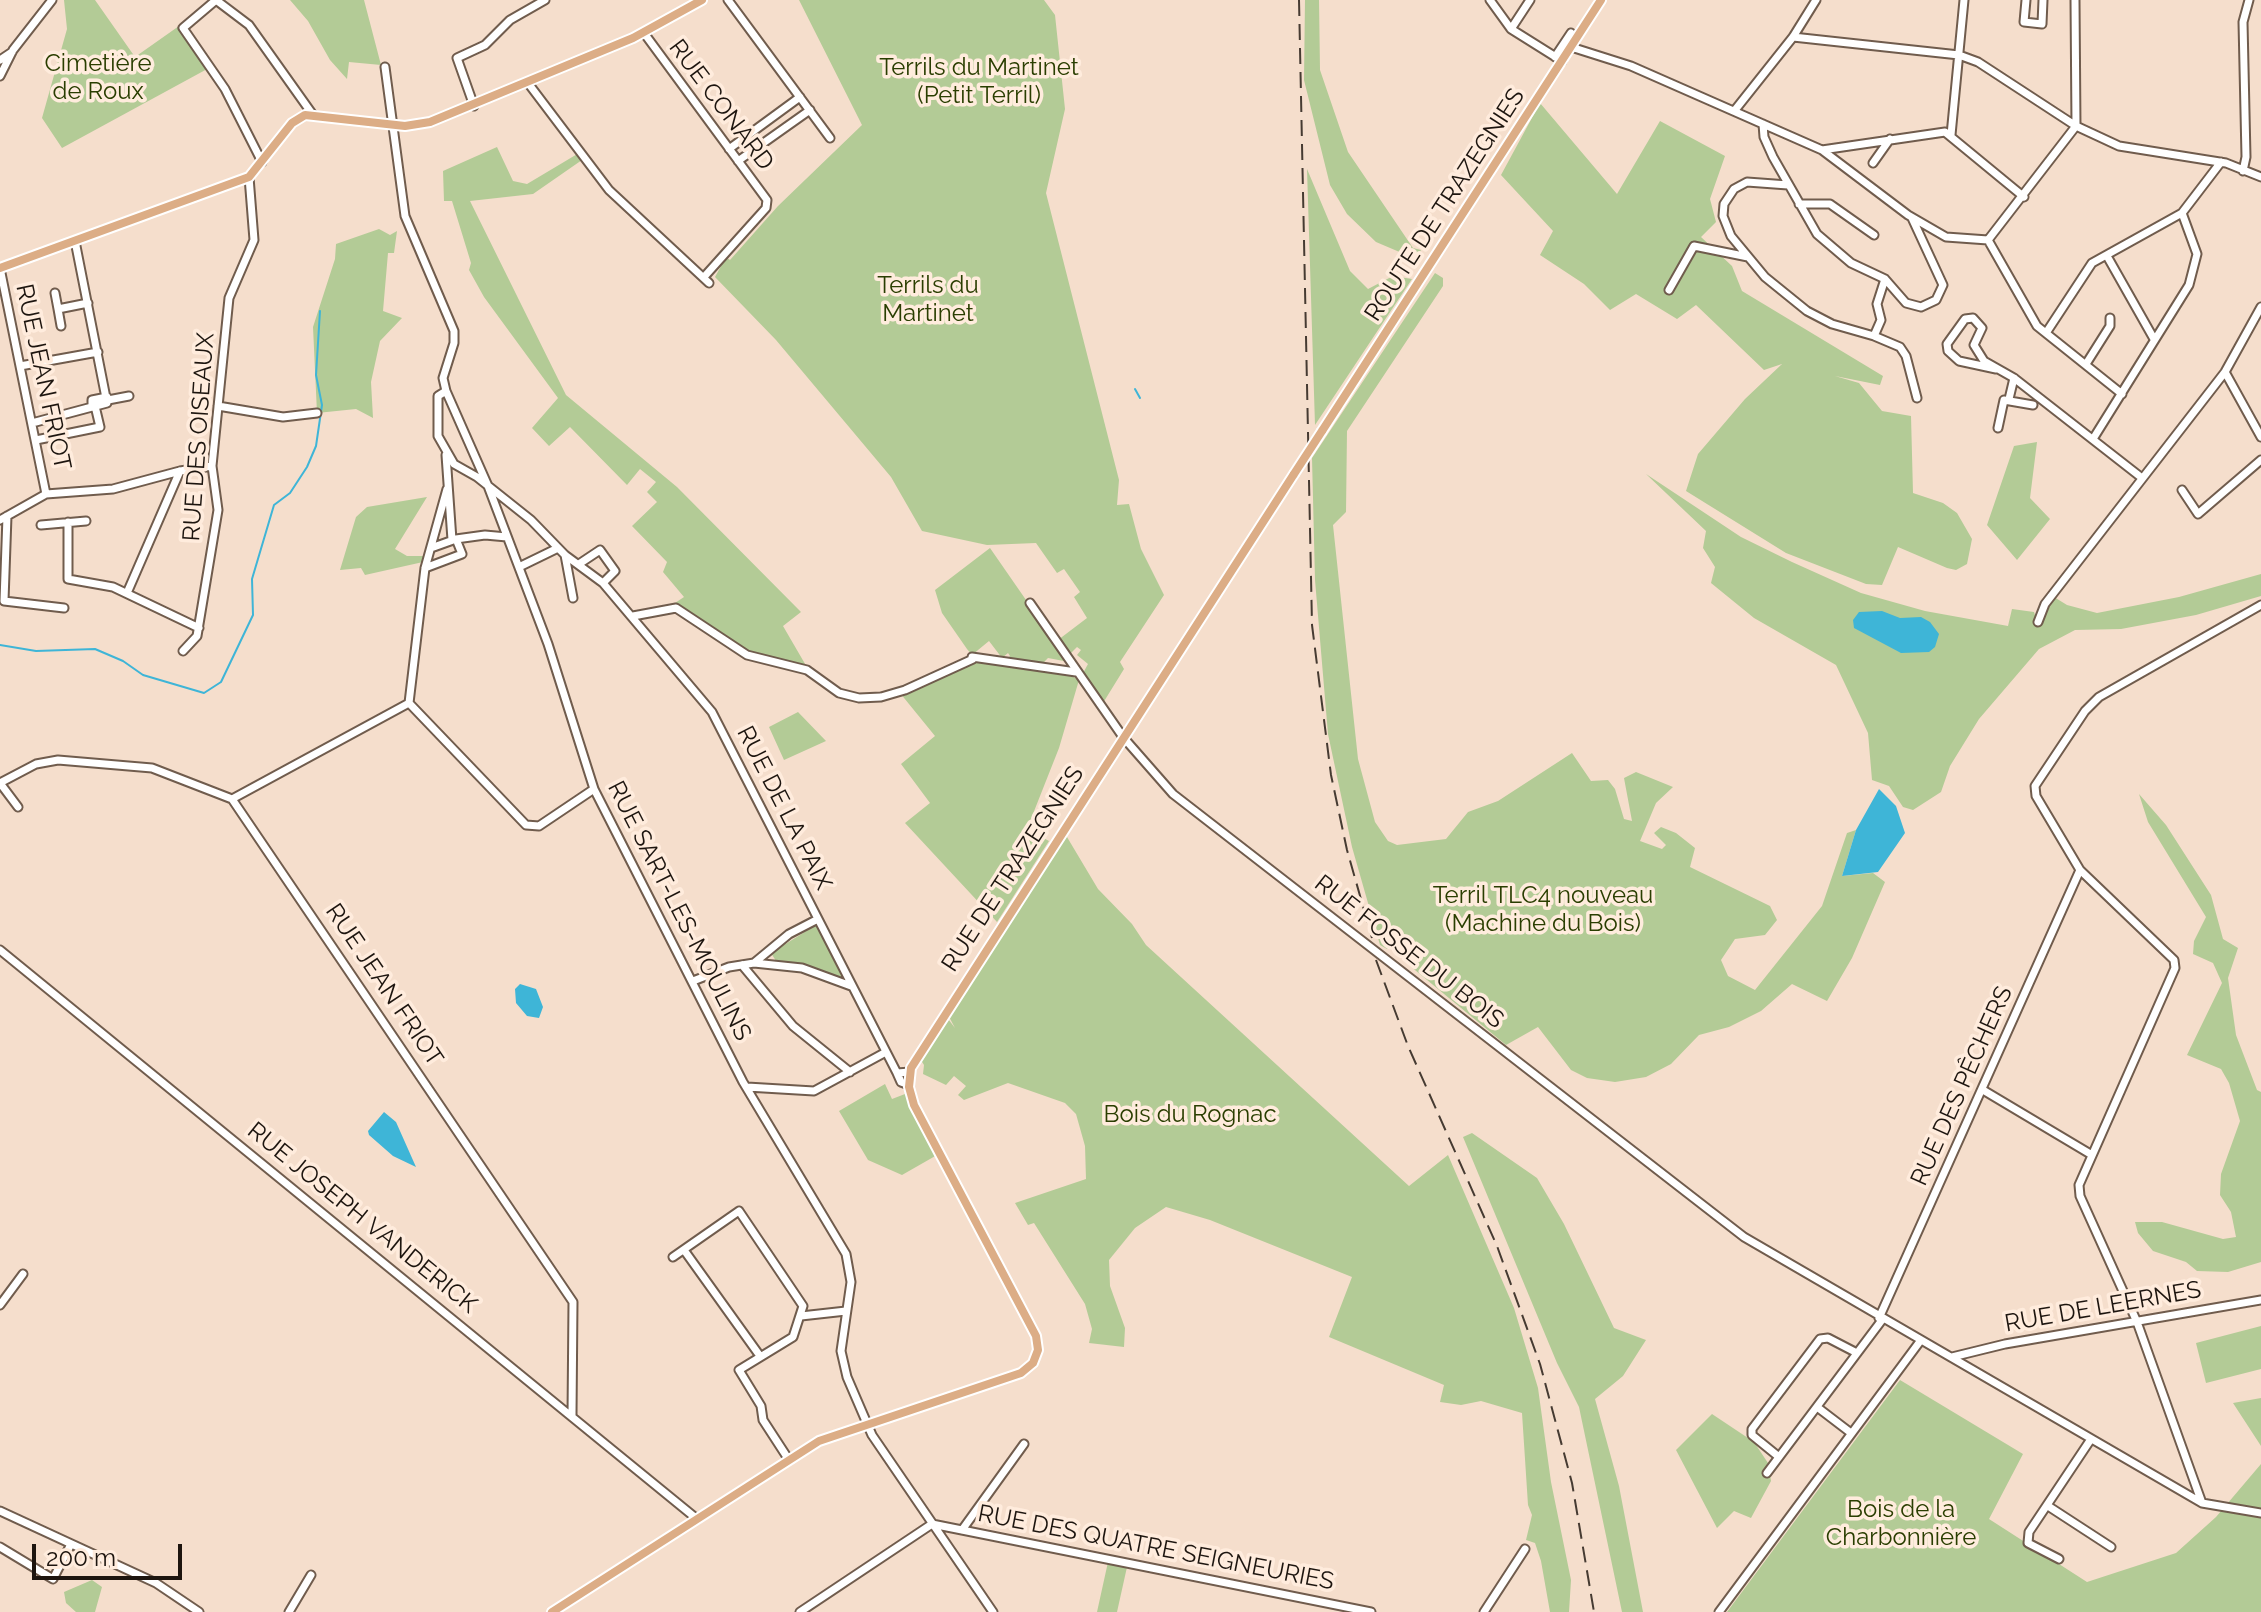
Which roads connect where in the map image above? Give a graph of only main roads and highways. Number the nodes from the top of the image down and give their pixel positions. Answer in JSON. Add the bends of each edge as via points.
{"nodes":[{"id":1,"x":702,"y":0,"type":"edge"},
{"id":2,"x":1601,"y":0,"type":"edge"},
{"id":3,"x":0,"y":268,"type":"edge"},
{"id":4,"x":1322,"y":431,"type":"joint"},
{"id":5,"x":552,"y":1612,"type":"edge"}],
"edges":[{"from":1,"to":3,"type":"main road","via":[[644,33],[430,122],[391,125],[313,115],[292,123],[249,177]]},
{"from":2,"to":4,"type":"main road","name":"ROUTE DE TRAZEGNIES"},
{"from":4,"to":5,"type":"main road","name":"RUE DE TRAZEGNIES","bridge":true,"via":[[925,1041],[910,1072],[914,1105],[1033,1329],[1038,1348],[1034,1362],[1021,1373],[819,1441]]}]}
